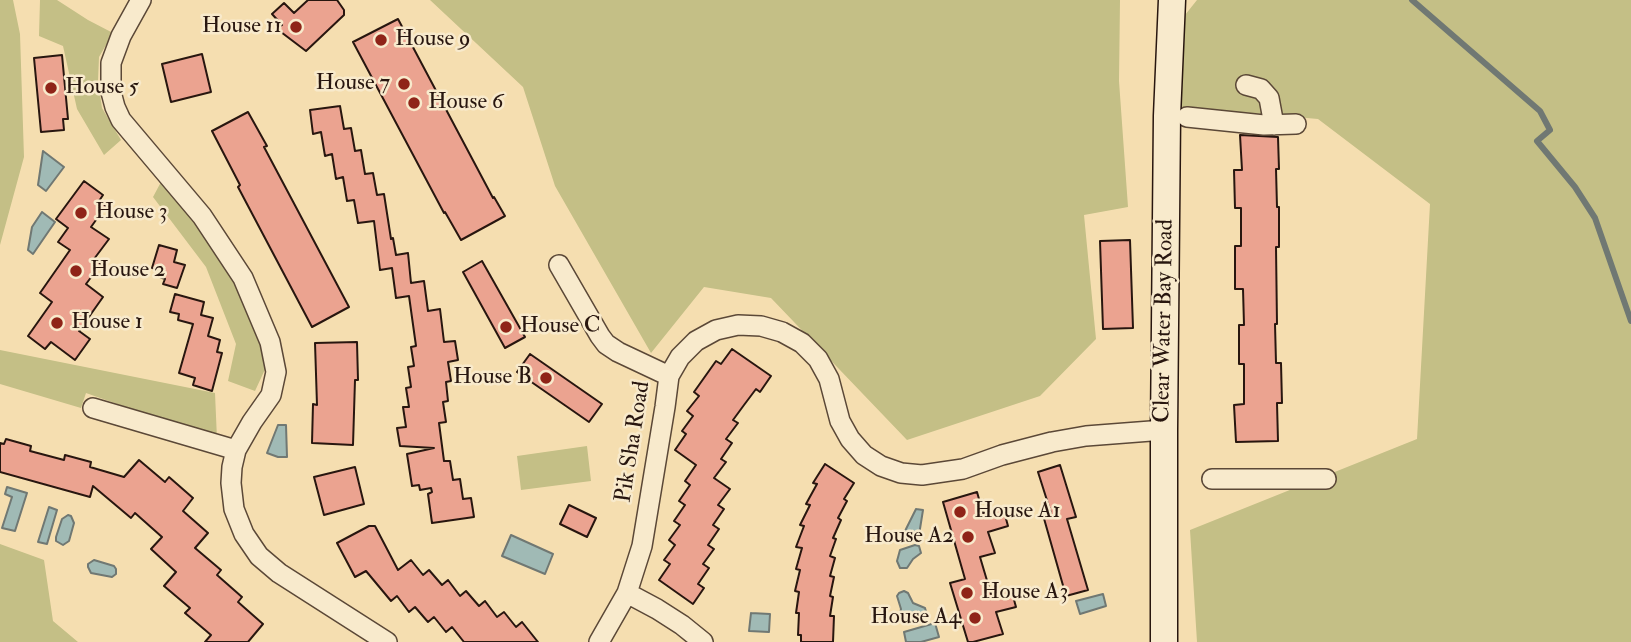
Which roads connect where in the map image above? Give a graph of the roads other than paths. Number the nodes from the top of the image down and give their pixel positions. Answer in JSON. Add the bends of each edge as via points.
{"nodes":[{"id":1,"x":141,"y":0,"type":"edge"},
{"id":2,"x":1172,"y":0,"type":"edge"},
{"id":3,"x":1246,"y":85,"type":"dead end"},
{"id":4,"x":1186,"y":117,"type":"dead end"},
{"id":5,"x":1296,"y":124,"type":"dead end"},
{"id":6,"x":1274,"y":125,"type":"junction"},
{"id":7,"x":559,"y":265,"type":"dead end"},
{"id":8,"x":669,"y":376,"type":"junction"},
{"id":9,"x":93,"y":408,"type":"dead end"},
{"id":10,"x":1164,"y":429,"type":"junction"},
{"id":11,"x":236,"y":450,"type":"junction"},
{"id":12,"x":1212,"y":479,"type":"dead end"},
{"id":13,"x":1326,"y":479,"type":"dead end"},
{"id":14,"x":627,"y":593,"type":"junction"},
{"id":15,"x":387,"y":642,"type":"edge"},
{"id":16,"x":599,"y":642,"type":"edge"},
{"id":17,"x":704,"y":642,"type":"edge"},
{"id":18,"x":1164,"y":642,"type":"edge"}],
"edges":[{"from":1,"to":11,"type":"street","via":[[111,63],[115,107],[202,216],[243,278],[270,342],[276,372],[271,395]]},
{"from":2,"to":10,"type":"main road","name":"Clear Water Bay Road"},
{"from":3,"to":6,"type":"street","via":[[1261,89],[1269,98]]},
{"from":4,"to":6,"type":"street"},
{"from":5,"to":6,"type":"street"},
{"from":7,"to":8,"type":"street","via":[[606,344]]},
{"from":8,"to":10,"type":"street","name":"Pik Sha Road","via":[[696,341],[716,330],[738,325],[782,332],[818,359],[829,379],[840,421],[864,455],[881,466],[910,474],[963,469],[1052,442]]},
{"from":8,"to":14,"type":"street","name":"Pik Sha Road","via":[[642,546]]},
{"from":9,"to":11,"type":"street"},
{"from":10,"to":18,"type":"main road","name":"Clear Water Bay Road"},
{"from":11,"to":15,"type":"street","via":[[231,475],[234,509],[259,556]]},
{"from":12,"to":13,"type":"street"},
{"from":14,"to":16,"type":"street","name":"Pik Sha Road"},
{"from":14,"to":17,"type":"street"}]}
